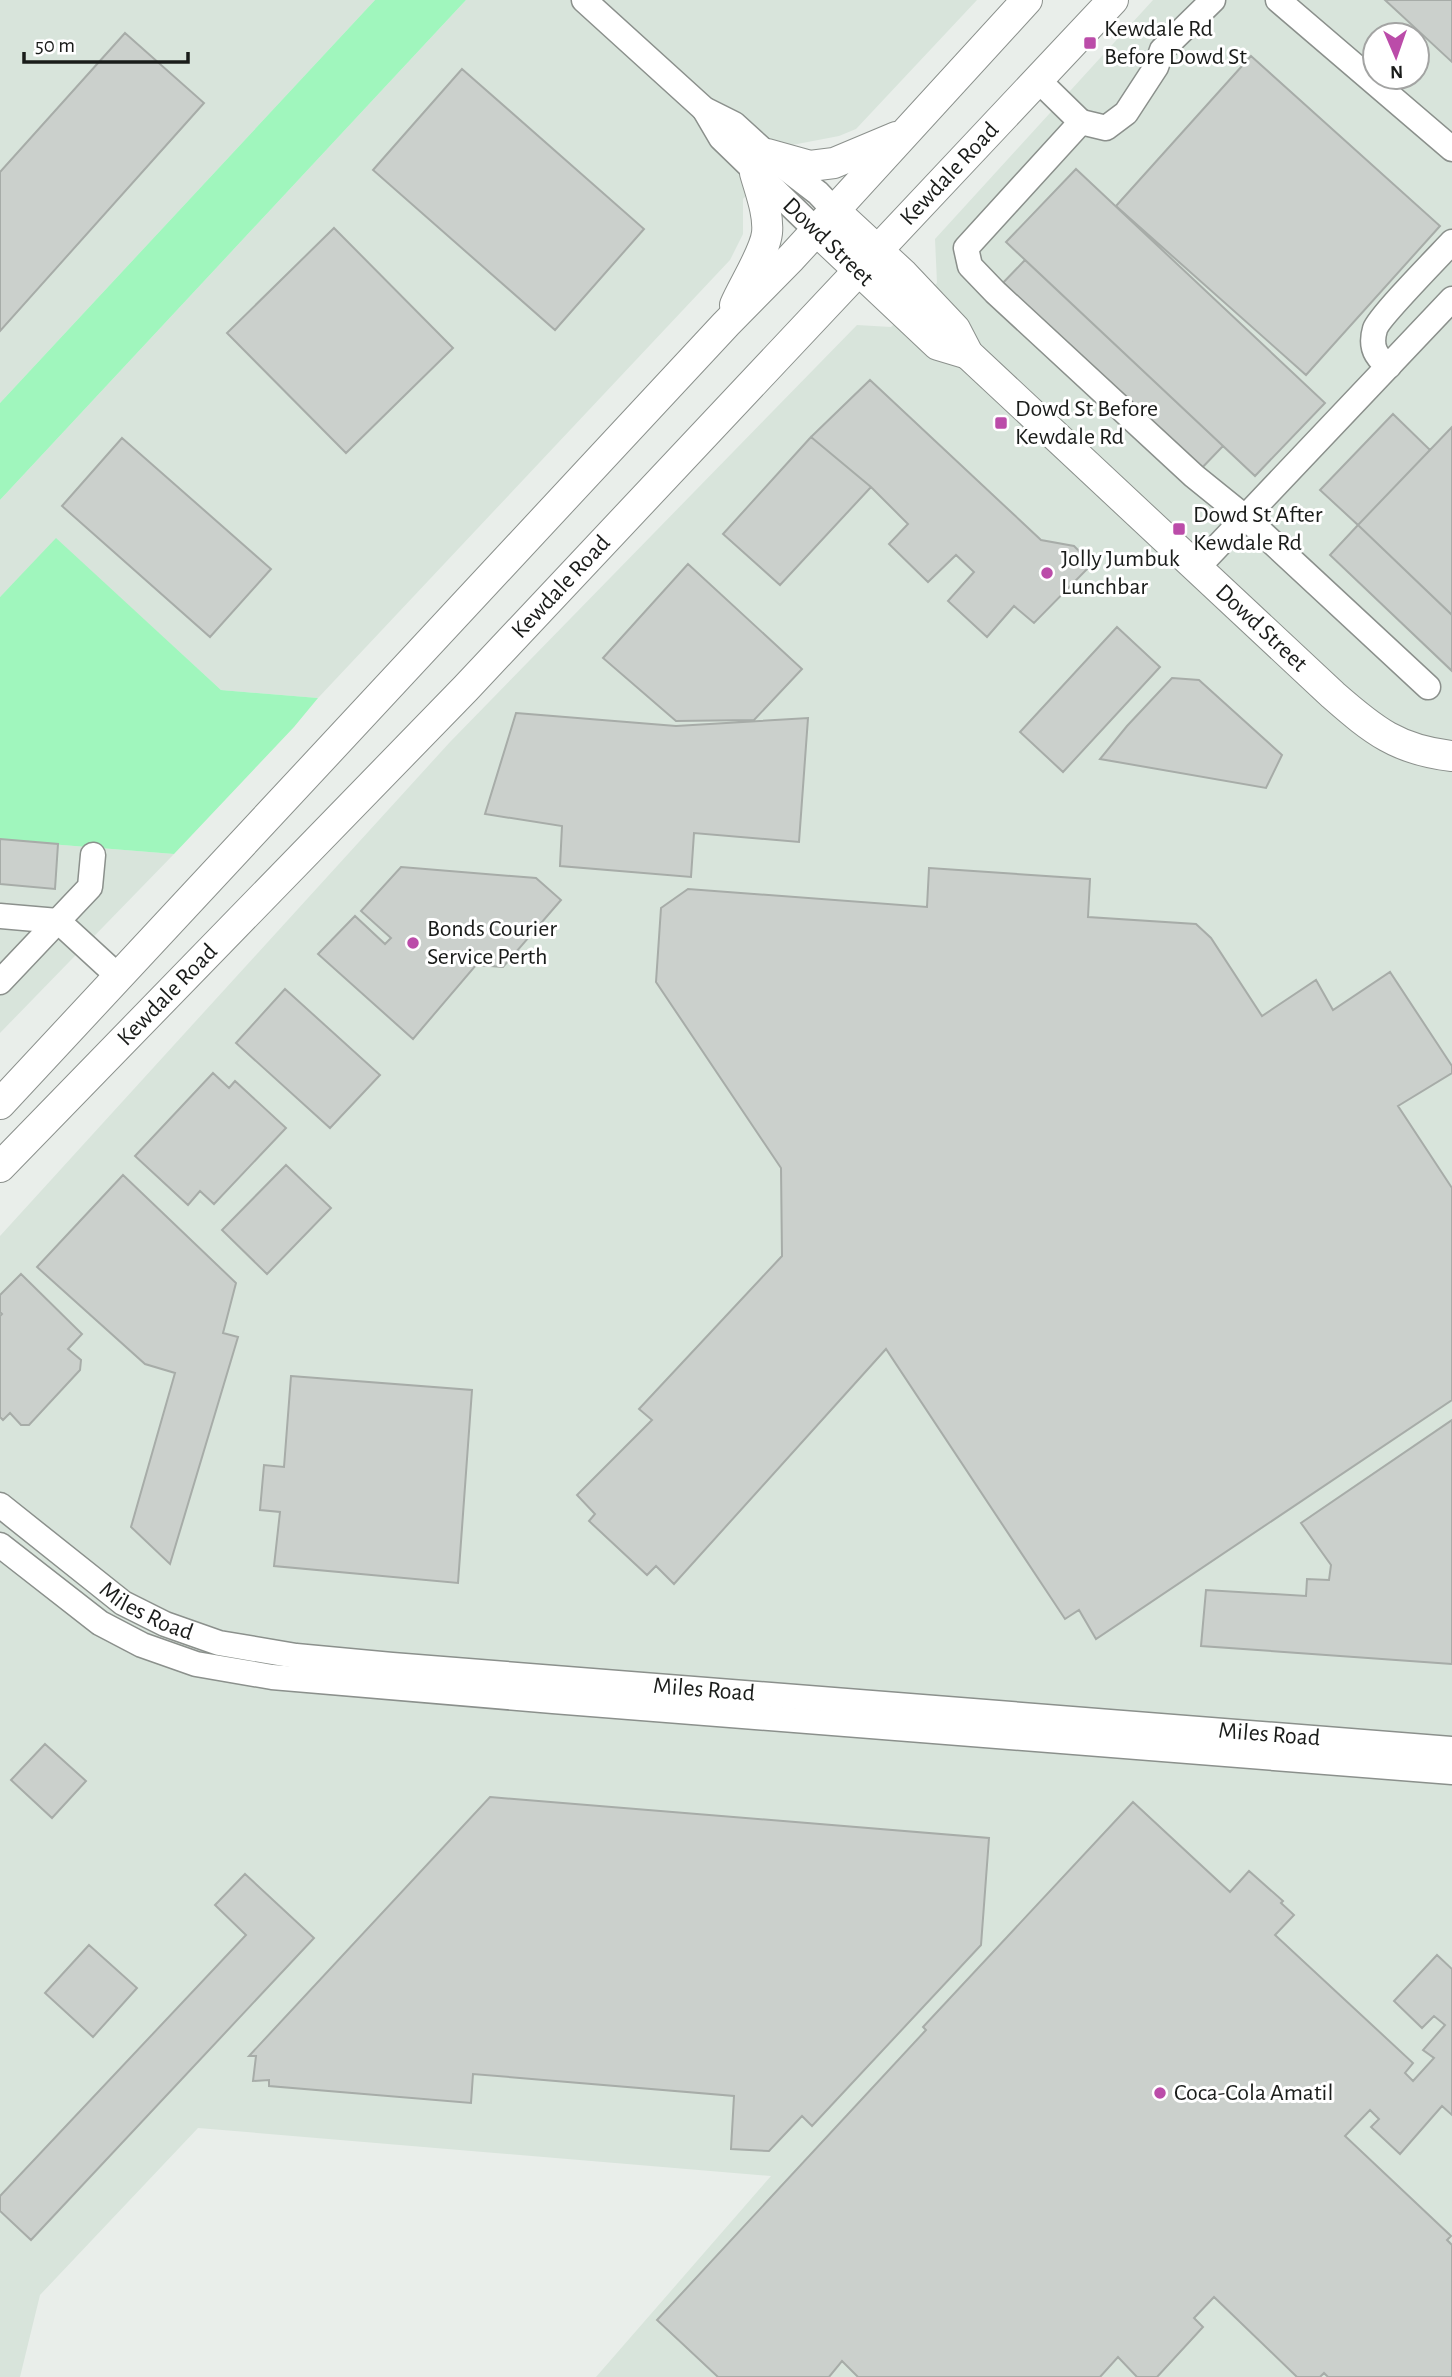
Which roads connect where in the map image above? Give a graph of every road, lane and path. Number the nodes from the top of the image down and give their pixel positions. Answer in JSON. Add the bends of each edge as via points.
{"nodes":[{"id":1,"x":584,"y":0,"type":"edge"},
{"id":2,"x":1027,"y":0,"type":"edge"},
{"id":3,"x":1113,"y":0,"type":"edge"},
{"id":4,"x":1213,"y":0,"type":"edge"},
{"id":5,"x":1278,"y":0,"type":"edge"},
{"id":6,"x":1038,"y":80,"type":"junction"},
{"id":7,"x":1081,"y":121,"type":"junction"},
{"id":8,"x":906,"y":132,"type":"junction"},
{"id":9,"x":1452,"y":149,"type":"edge"},
{"id":10,"x":761,"y":163,"type":"junction"},
{"id":11,"x":826,"y":221,"type":"junction"},
{"id":12,"x":1452,"y":242,"type":"edge"},
{"id":13,"x":868,"y":262,"type":"junction"},
{"id":14,"x":1452,"y":299,"type":"edge"},
{"id":15,"x":726,"y":324,"type":"junction"},
{"id":16,"x":1389,"y":366,"type":"junction"},
{"id":17,"x":1246,"y":519,"type":"junction"},
{"id":18,"x":1198,"y":567,"type":"junction"},
{"id":19,"x":1428,"y":687,"type":"dead end"},
{"id":20,"x":1452,"y":757,"type":"edge"},
{"id":21,"x":93,"y":855,"type":"dead end"},
{"id":22,"x":0,"y":916,"type":"edge"},
{"id":23,"x":58,"y":921,"type":"junction"},
{"id":24,"x":119,"y":977,"type":"junction"},
{"id":25,"x":0,"y":982,"type":"edge"},
{"id":26,"x":155,"y":1010,"type":"junction"},
{"id":27,"x":0,"y":1104,"type":"edge"},
{"id":28,"x":0,"y":1167,"type":"edge"},
{"id":29,"x":0,"y":1505,"type":"edge"},
{"id":30,"x":0,"y":1545,"type":"edge"},
{"id":31,"x":1452,"y":1749,"type":"edge"},
{"id":32,"x":1452,"y":1772,"type":"edge"}],
"edges":[{"from":1,"to":10,"type":"street","name":"Dowd Street","via":[[704,109],[734,124]]},
{"from":2,"to":8,"type":"main road","name":"Kewdale Road"},
{"from":3,"to":6,"type":"main road","name":"Kewdale Road"},
{"from":4,"to":7,"type":"street","via":[[1162,50],[1126,113],[1106,128]]},
{"from":5,"to":9,"type":"street"},
{"from":6,"to":7,"type":"street"},
{"from":6,"to":13,"type":"main road","name":"Kewdale Road"},
{"from":7,"to":17,"type":"street","via":[[966,248],[970,266],[1194,477]]},
{"from":8,"to":10,"type":"main road","via":[[834,163]]},
{"from":8,"to":11,"type":"main road","name":"Kewdale Road"},
{"from":10,"to":11,"type":"street","name":"Dowd Street","via":[[818,193]]},
{"from":10,"to":15,"type":"main road","via":[[767,233]]},
{"from":11,"to":13,"type":"main road","name":"Dowd Street"},
{"from":11,"to":15,"type":"main road","name":"Kewdale Road"},
{"from":12,"to":16,"type":"street","via":[[1375,326],[1373,347]]},
{"from":13,"to":18,"type":"main road","name":"Dowd Street","via":[[903,274],[955,329],[968,354]]},
{"from":13,"to":26,"type":"main road","name":"Kewdale Road"},
{"from":14,"to":16,"type":"street"},
{"from":15,"to":24,"type":"main road","name":"Kewdale Road"},
{"from":16,"to":17,"type":"street"},
{"from":17,"to":18,"type":"street"},
{"from":17,"to":19,"type":"street"},
{"from":18,"to":20,"type":"main road","name":"Dowd Street","via":[[1363,721],[1391,740]]},
{"from":21,"to":23,"type":"street","via":[[90,887]]},
{"from":22,"to":23,"type":"street"},
{"from":23,"to":24,"type":"street"},
{"from":23,"to":25,"type":"street"},
{"from":24,"to":26,"type":"main road"},
{"from":24,"to":27,"type":"main road","name":"Kewdale Road"},
{"from":26,"to":28,"type":"main road","name":"Kewdale Road"},
{"from":29,"to":31,"type":"street","name":"Miles Road","via":[[123,1602],[164,1624],[219,1643],[296,1656]]},
{"from":30,"to":32,"type":"street","name":"Miles Road","via":[[100,1623],[142,1645],[196,1664],[272,1676]]}]}
